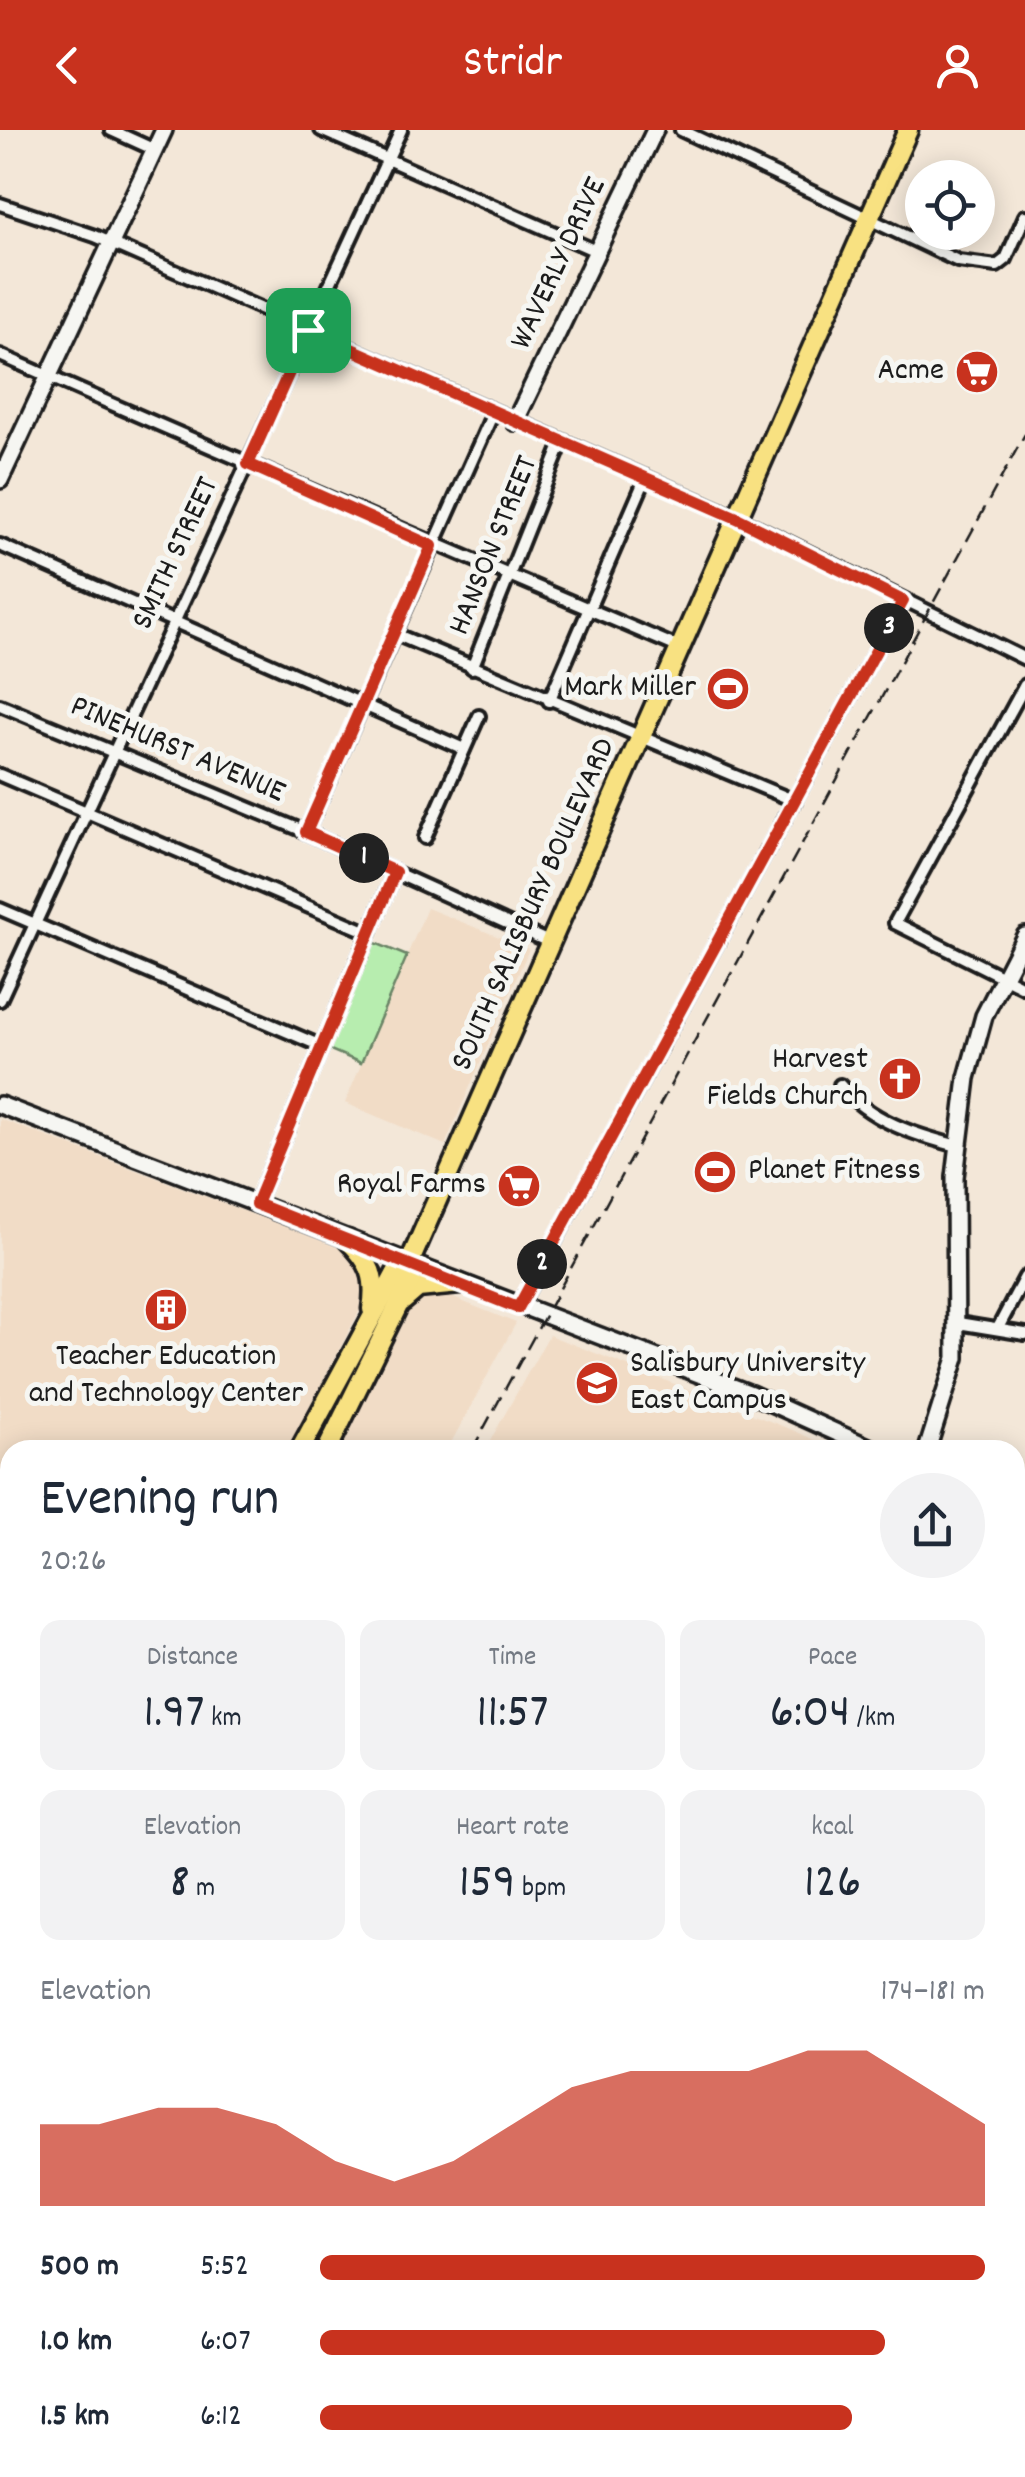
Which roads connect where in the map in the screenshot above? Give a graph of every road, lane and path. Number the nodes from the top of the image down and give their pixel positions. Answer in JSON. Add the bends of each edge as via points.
{"nodes":[{"id":1,"x":111,"y":130,"type":"edge"},
{"id":2,"x":164,"y":130,"type":"edge"},
{"id":3,"x":321,"y":130,"type":"edge"},
{"id":4,"x":401,"y":130,"type":"edge"},
{"id":5,"x":654,"y":130,"type":"edge"},
{"id":6,"x":682,"y":130,"type":"edge"},
{"id":7,"x":908,"y":130,"type":"edge"},
{"id":8,"x":155,"y":150,"type":"junction"},
{"id":9,"x":386,"y":160,"type":"junction"},
{"id":10,"x":0,"y":204,"type":"edge"},
{"id":11,"x":1025,"y":216,"type":"edge"},
{"id":12,"x":867,"y":218,"type":"junction"},
{"id":13,"x":110,"y":243,"type":"junction"},
{"id":14,"x":596,"y":250,"type":"junction"},
{"id":15,"x":308,"y":330,"type":"junction"},
{"id":16,"x":0,"y":356,"type":"edge"},
{"id":17,"x":48,"y":376,"type":"junction"},
{"id":18,"x":493,"y":413,"type":"junction"},
{"id":19,"x":516,"y":422,"type":"junction"},
{"id":20,"x":562,"y":443,"type":"junction"},
{"id":21,"x":248,"y":464,"type":"junction"},
{"id":22,"x":646,"y":477,"type":"junction"},
{"id":23,"x":0,"y":480,"type":"edge"},
{"id":24,"x":737,"y":518,"type":"junction"},
{"id":25,"x":0,"y":545,"type":"edge"},
{"id":26,"x":432,"y":546,"type":"junction"},
{"id":27,"x":512,"y":574,"type":"junction"},
{"id":28,"x":903,"y":601,"type":"junction"},
{"id":29,"x":588,"y":609,"type":"junction"},
{"id":30,"x":173,"y":620,"type":"junction"},
{"id":31,"x":395,"y":634,"type":"junction"},
{"id":32,"x":680,"y":648,"type":"junction"},
{"id":33,"x":1025,"y":659,"type":"edge"},
{"id":34,"x":472,"y":668,"type":"junction"},
{"id":35,"x":1025,"y":685,"type":"edge"},
{"id":36,"x":549,"y":701,"type":"junction"},
{"id":37,"x":0,"y":705,"type":"edge"},
{"id":38,"x":365,"y":706,"type":"junction"},
{"id":39,"x":478,"y":716,"type":"dead end"},
{"id":40,"x":640,"y":740,"type":"junction"},
{"id":41,"x":464,"y":749,"type":"junction"},
{"id":42,"x":113,"y":750,"type":"junction"},
{"id":43,"x":0,"y":775,"type":"edge"},
{"id":44,"x":795,"y":802,"type":"junction"},
{"id":45,"x":84,"y":810,"type":"junction"},
{"id":46,"x":306,"y":832,"type":"junction"},
{"id":47,"x":425,"y":838,"type":"dead end"},
{"id":48,"x":395,"y":872,"type":"junction"},
{"id":49,"x":0,"y":909,"type":"edge"},
{"id":50,"x":32,"y":922,"type":"junction"},
{"id":51,"x":370,"y":933,"type":"junction"},
{"id":52,"x":1025,"y":936,"type":"edge"},
{"id":53,"x":552,"y":943,"type":"junction"},
{"id":54,"x":1003,"y":976,"type":"junction"},
{"id":55,"x":1025,"y":988,"type":"edge"},
{"id":56,"x":0,"y":1000,"type":"edge"},
{"id":57,"x":321,"y":1046,"type":"junction"},
{"id":58,"x":840,"y":1085,"type":"dead end"},
{"id":59,"x":0,"y":1105,"type":"edge"},
{"id":60,"x":958,"y":1146,"type":"junction"},
{"id":61,"x":256,"y":1204,"type":"junction"},
{"id":62,"x":348,"y":1240,"type":"junction"},
{"id":63,"x":409,"y":1264,"type":"junction"},
{"id":64,"x":1025,"y":1277,"type":"edge"},
{"id":65,"x":460,"y":1284,"type":"junction"},
{"id":66,"x":518,"y":1308,"type":"junction"},
{"id":67,"x":396,"y":1309,"type":"junction"},
{"id":68,"x":370,"y":1320,"type":"junction"},
{"id":69,"x":958,"y":1323,"type":"junction"},
{"id":70,"x":998,"y":1328,"type":"junction"},
{"id":71,"x":1025,"y":1334,"type":"edge"},
{"id":72,"x":305,"y":1440,"type":"edge"},
{"id":73,"x":332,"y":1440,"type":"edge"},
{"id":74,"x":853,"y":1440,"type":"edge"},
{"id":75,"x":931,"y":1440,"type":"edge"}],
"edges":[{"from":1,"to":8,"type":"street"},
{"from":2,"to":8,"type":"street"},
{"from":3,"to":9,"type":"street"},
{"from":4,"to":9,"type":"street","name":"SMITH STREET"},
{"from":5,"to":14,"type":"street","name":"WAVERLY DRIVE"},
{"from":6,"to":12,"type":"street"},
{"from":7,"to":12,"type":"main road","name":"SOUTH SALISBURY BOULEVARD"},
{"from":8,"to":13,"type":"street"},
{"from":9,"to":14,"type":"street"},
{"from":9,"to":15,"type":"street","name":"SMITH STREET"},
{"from":10,"to":13,"type":"street"},
{"from":11,"to":12,"type":"street","via":[[1006,259],[989,267],[958,261]]},
{"from":12,"to":24,"type":"main road","name":"SOUTH SALISBURY BOULEVARD"},
{"from":13,"to":15,"type":"street"},
{"from":13,"to":17,"type":"street"},
{"from":14,"to":19,"type":"street","name":"WAVERLY DRIVE"},
{"from":15,"to":18,"type":"street"},
{"from":15,"to":21,"type":"street","name":"SMITH STREET"},
{"from":16,"to":17,"type":"street"},
{"from":17,"to":21,"type":"street"},
{"from":17,"to":23,"type":"street"},
{"from":18,"to":19,"type":"street"},
{"from":18,"to":26,"type":"street"},
{"from":19,"to":20,"type":"street"},
{"from":20,"to":22,"type":"street"},
{"from":20,"to":27,"type":"street","name":"HANSON STREET"},
{"from":21,"to":26,"type":"street"},
{"from":21,"to":30,"type":"street","name":"SMITH STREET"},
{"from":22,"to":24,"type":"street"},
{"from":22,"to":29,"type":"street"},
{"from":24,"to":28,"type":"street"},
{"from":24,"to":32,"type":"main road","name":"SOUTH SALISBURY BOULEVARD"},
{"from":25,"to":30,"type":"street"},
{"from":26,"to":27,"type":"street"},
{"from":26,"to":31,"type":"street"},
{"from":27,"to":29,"type":"street"},
{"from":27,"to":34,"type":"street","name":"HANSON STREET"},
{"from":28,"to":33,"type":"street"},
{"from":28,"to":44,"type":"street"},
{"from":29,"to":32,"type":"street"},
{"from":29,"to":36,"type":"street"},
{"from":30,"to":38,"type":"street"},
{"from":30,"to":42,"type":"street","name":"SMITH STREET"},
{"from":31,"to":34,"type":"street"},
{"from":31,"to":38,"type":"street"},
{"from":32,"to":40,"type":"main road","name":"SOUTH SALISBURY BOULEVARD"},
{"from":34,"to":36,"type":"street"},
{"from":35,"to":54,"type":"street","via":[[895,922]]},
{"from":36,"to":40,"type":"street"},
{"from":37,"to":42,"type":"street","name":"PINEHURST AVENUE"},
{"from":38,"to":41,"type":"street"},
{"from":38,"to":46,"type":"street"},
{"from":39,"to":41,"type":"street"},
{"from":40,"to":44,"type":"street"},
{"from":40,"to":53,"type":"main road","name":"SOUTH SALISBURY BOULEVARD"},
{"from":41,"to":47,"type":"street"},
{"from":42,"to":45,"type":"street","name":"SMITH STREET"},
{"from":42,"to":46,"type":"street","name":"PINEHURST AVENUE"},
{"from":43,"to":45,"type":"street"},
{"from":44,"to":66,"type":"street"},
{"from":45,"to":50,"type":"street","name":"SMITH STREET"},
{"from":45,"to":51,"type":"street"},
{"from":46,"to":48,"type":"street","name":"PINEHURST AVENUE"},
{"from":48,"to":51,"type":"street"},
{"from":48,"to":53,"type":"street","name":"PINEHURST AVENUE"},
{"from":49,"to":50,"type":"street"},
{"from":50,"to":56,"type":"street","name":"SMITH STREET"},
{"from":50,"to":57,"type":"street"},
{"from":51,"to":57,"type":"street"},
{"from":52,"to":54,"type":"street"},
{"from":53,"to":63,"type":"main road","name":"SOUTH SALISBURY BOULEVARD"},
{"from":54,"to":55,"type":"street"},
{"from":54,"to":60,"type":"street","via":[[975,1044]]},
{"from":57,"to":61,"type":"street"},
{"from":58,"to":60,"type":"street","via":[[916,1136]]},
{"from":59,"to":61,"type":"street"},
{"from":60,"to":69,"type":"street"},
{"from":61,"to":62,"type":"street"},
{"from":62,"to":63,"type":"street"},
{"from":62,"to":68,"type":"main road","via":[[370,1262]]},
{"from":63,"to":65,"type":"street"},
{"from":63,"to":67,"type":"main road","name":"SOUTH SALISBURY BOULEVARD","via":[[411,1279]]},
{"from":63,"to":68,"type":"main road","name":"SOUTH SALISBURY BOULEVARD","via":[[397,1271]]},
{"from":64,"to":70,"type":"street"},
{"from":65,"to":66,"type":"street"},
{"from":65,"to":67,"type":"main road","via":[[418,1288]]},
{"from":66,"to":74,"type":"street","via":[[750,1394]]},
{"from":67,"to":73,"type":"main road","name":"SOUTH SALISBURY BOULEVARD"},
{"from":68,"to":72,"type":"main road","name":"SOUTH SALISBURY BOULEVARD"},
{"from":69,"to":70,"type":"street"},
{"from":69,"to":75,"type":"street","via":[[954,1365]]},
{"from":70,"to":71,"type":"street"}]}
